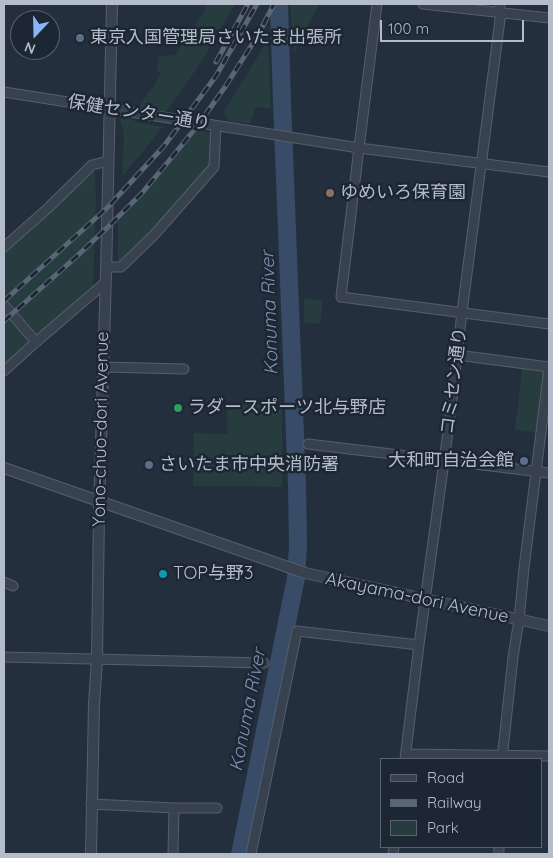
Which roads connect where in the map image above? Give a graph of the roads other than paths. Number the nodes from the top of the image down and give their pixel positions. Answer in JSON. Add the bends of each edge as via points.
{"nodes":[{"id":1,"x":112,"y":4,"type":"edge"},
{"id":2,"x":377,"y":4,"type":"edge"},
{"id":3,"x":423,"y":4,"type":"edge"},
{"id":4,"x":500,"y":8,"type":"edge"},
{"id":5,"x":549,"y":18,"type":"edge"},
{"id":6,"x":4,"y":92,"type":"edge"},
{"id":7,"x":109,"y":108,"type":"junction"},
{"id":8,"x":216,"y":126,"type":"junction"},
{"id":9,"x":359,"y":148,"type":"junction"},
{"id":10,"x":108,"y":161,"type":"junction"},
{"id":11,"x":481,"y":164,"type":"junction"},
{"id":12,"x":549,"y":172,"type":"edge"},
{"id":13,"x":4,"y":247,"type":"edge"},
{"id":14,"x":106,"y":266,"type":"junction"},
{"id":15,"x":106,"y":282,"type":"junction"},
{"id":16,"x":4,"y":305,"type":"edge"},
{"id":17,"x":462,"y":312,"type":"junction"},
{"id":18,"x":549,"y":324,"type":"edge"},
{"id":19,"x":36,"y":342,"type":"junction"},
{"id":20,"x":457,"y":356,"type":"junction"},
{"id":21,"x":103,"y":367,"type":"junction"},
{"id":22,"x":549,"y":368,"type":"edge"},
{"id":23,"x":184,"y":369,"type":"dead end"},
{"id":24,"x":4,"y":371,"type":"edge"},
{"id":25,"x":308,"y":444,"type":"dead end"},
{"id":26,"x":444,"y":460,"type":"junction"},
{"id":27,"x":4,"y":468,"type":"edge"},
{"id":28,"x":536,"y":472,"type":"junction"},
{"id":29,"x":549,"y":473,"type":"edge"},
{"id":30,"x":99,"y":502,"type":"junction"},
{"id":31,"x":4,"y":582,"type":"edge"},
{"id":32,"x":13,"y":586,"type":"dead end"},
{"id":33,"x":426,"y":599,"type":"junction"},
{"id":34,"x":519,"y":620,"type":"junction"},
{"id":35,"x":549,"y":626,"type":"edge"},
{"id":36,"x":419,"y":645,"type":"junction"},
{"id":37,"x":4,"y":657,"type":"edge"},
{"id":38,"x":97,"y":659,"type":"junction"},
{"id":39,"x":264,"y":663,"type":"dead end"},
{"id":40,"x":406,"y":756,"type":"edge"},
{"id":41,"x":549,"y":756,"type":"edge"},
{"id":42,"x":502,"y":757,"type":"edge"},
{"id":43,"x":91,"y":804,"type":"junction"},
{"id":44,"x":174,"y":808,"type":"junction"},
{"id":45,"x":217,"y":808,"type":"dead end"},
{"id":46,"x":90,"y":854,"type":"edge"},
{"id":47,"x":173,"y":854,"type":"edge"},
{"id":48,"x":251,"y":854,"type":"edge"}],
"edges":[{"from":1,"to":7,"type":"street","name":"Yono-chuo-dori Avenue"},
{"from":2,"to":9,"type":"street"},
{"from":3,"to":4,"type":"street"},
{"from":4,"to":5,"type":"street"},
{"from":4,"to":11,"type":"street","name":"コミセン通り"},
{"from":6,"to":7,"type":"street","name":"保健センター通り"},
{"from":7,"to":8,"type":"street","name":"保健センター通り"},
{"from":7,"to":10,"type":"street","name":"Yono-chuo-dori Avenue"},
{"from":8,"to":9,"type":"street","name":"保健センター通り"},
{"from":8,"to":14,"type":"street","via":[[214,166],[154,235],[121,267]]},
{"from":9,"to":11,"type":"street"},
{"from":9,"to":17,"type":"street","via":[[341,297]]},
{"from":10,"to":13,"type":"street","via":[[92,164]]},
{"from":10,"to":14,"type":"street","name":"Yono-chuo-dori Avenue"},
{"from":11,"to":12,"type":"street"},
{"from":11,"to":17,"type":"street","name":"コミセン通り"},
{"from":14,"to":15,"type":"street","name":"Yono-chuo-dori Avenue"},
{"from":15,"to":19,"type":"street"},
{"from":15,"to":21,"type":"street","name":"Yono-chuo-dori Avenue"},
{"from":16,"to":19,"type":"street"},
{"from":17,"to":18,"type":"street"},
{"from":17,"to":20,"type":"street","name":"コミセン通り"},
{"from":19,"to":24,"type":"street"},
{"from":20,"to":22,"type":"street"},
{"from":20,"to":26,"type":"street","name":"コミセン通り"},
{"from":21,"to":23,"type":"street"},
{"from":21,"to":30,"type":"street","name":"Yono-chuo-dori Avenue"},
{"from":22,"to":28,"type":"street"},
{"from":25,"to":26,"type":"street"},
{"from":26,"to":28,"type":"street"},
{"from":26,"to":33,"type":"street","name":"コミセン通り"},
{"from":27,"to":30,"type":"street","name":"Akayama-dori Avenue"},
{"from":28,"to":29,"type":"street"},
{"from":28,"to":34,"type":"street"},
{"from":30,"to":33,"type":"street","name":"Akayama-dori Avenue","via":[[305,573]]},
{"from":30,"to":38,"type":"street","name":"Yono-chuo-dori Avenue"},
{"from":31,"to":32,"type":"street"},
{"from":33,"to":34,"type":"street","name":"Akayama-dori Avenue"},
{"from":33,"to":36,"type":"street","name":"コミセン通り"},
{"from":34,"to":35,"type":"street","name":"Akayama-dori Avenue"},
{"from":34,"to":42,"type":"street"},
{"from":36,"to":40,"type":"street","name":"コミセン通り"},
{"from":36,"to":48,"type":"street","via":[[297,631]]},
{"from":37,"to":38,"type":"street"},
{"from":38,"to":39,"type":"street"},
{"from":38,"to":43,"type":"street","name":"Yono-chuo-dori Avenue"},
{"from":40,"to":42,"type":"street"},
{"from":41,"to":42,"type":"street"},
{"from":43,"to":44,"type":"street"},
{"from":43,"to":46,"type":"street","name":"Yono-chuo-dori Avenue"},
{"from":44,"to":45,"type":"street"},
{"from":44,"to":47,"type":"street"}]}
